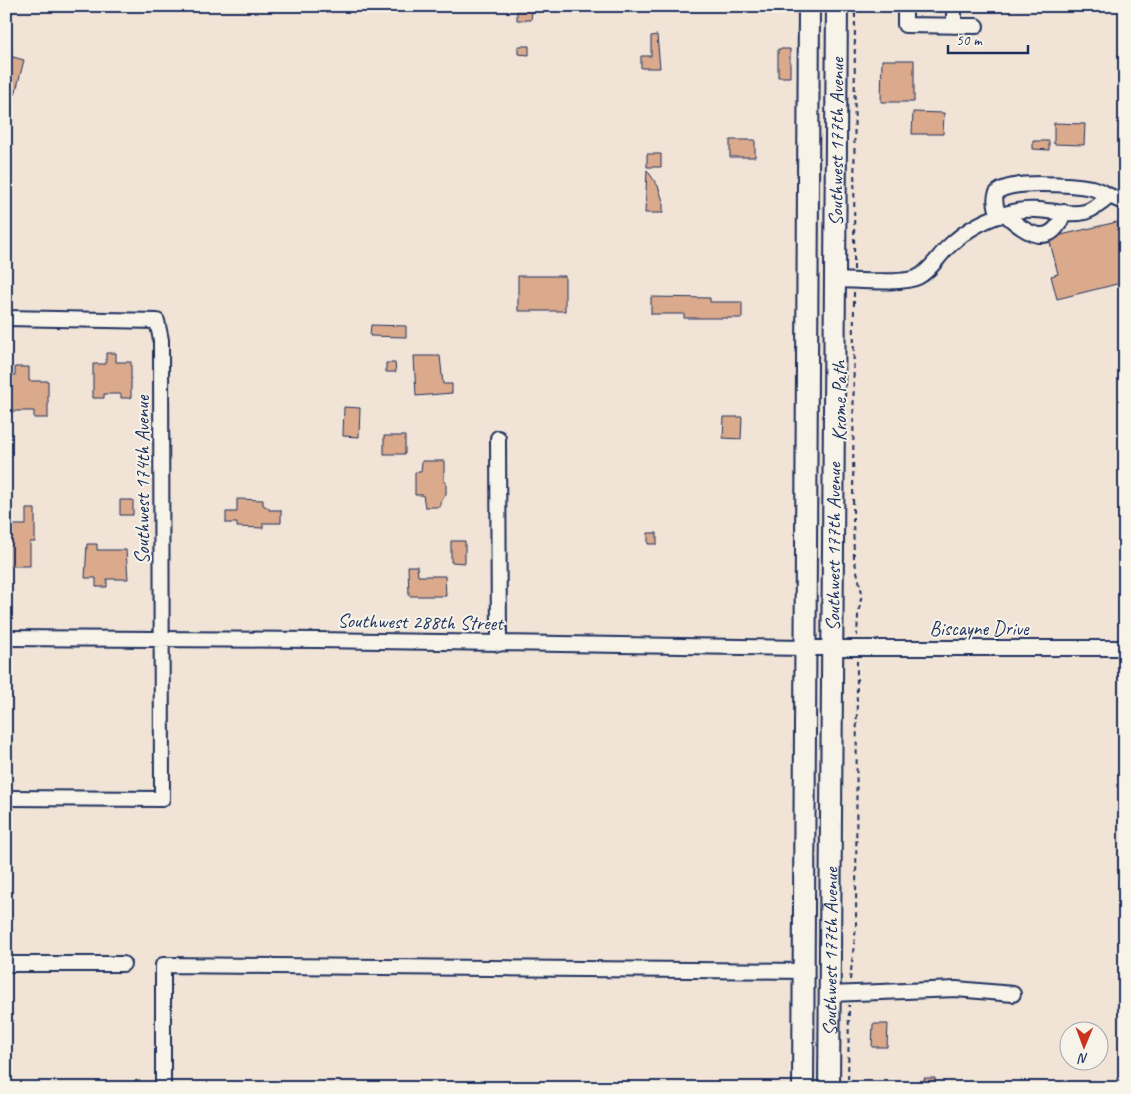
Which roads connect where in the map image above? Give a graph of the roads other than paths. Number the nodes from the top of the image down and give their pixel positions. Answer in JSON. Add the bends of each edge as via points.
{"nodes":[{"id":1,"x":810,"y":6,"type":"edge"},
{"id":2,"x":818,"y":6,"type":"edge"},
{"id":3,"x":837,"y":6,"type":"edge"},
{"id":4,"x":905,"y":6,"type":"edge"},
{"id":5,"x":954,"y":6,"type":"edge"},
{"id":6,"x":954,"y":26,"type":"junction"},
{"id":7,"x":976,"y":26,"type":"dead end"},
{"id":8,"x":836,"y":46,"type":"junction"},
{"id":9,"x":1110,"y":196,"type":"junction"},
{"id":10,"x":1125,"y":203,"type":"edge"},
{"id":11,"x":1064,"y":212,"type":"junction"},
{"id":12,"x":1002,"y":215,"type":"junction"},
{"id":13,"x":844,"y":277,"type":"junction"},
{"id":14,"x":6,"y":318,"type":"edge"},
{"id":15,"x":498,"y":438,"type":"dead end"},
{"id":16,"x":6,"y":638,"type":"edge"},
{"id":17,"x":162,"y":640,"type":"junction"},
{"id":18,"x":499,"y":644,"type":"junction"},
{"id":19,"x":833,"y":647,"type":"junction"},
{"id":20,"x":806,"y":648,"type":"junction"},
{"id":21,"x":1125,"y":648,"type":"edge"},
{"id":22,"x":6,"y":798,"type":"edge"},
{"id":23,"x":6,"y":964,"type":"edge"},
{"id":24,"x":123,"y":964,"type":"dead end"},
{"id":25,"x":804,"y":971,"type":"junction"},
{"id":26,"x":830,"y":994,"type":"junction"},
{"id":27,"x":1013,"y":994,"type":"dead end"},
{"id":28,"x":163,"y":1088,"type":"edge"},
{"id":29,"x":803,"y":1088,"type":"edge"},
{"id":30,"x":829,"y":1088,"type":"edge"}],
"edges":[{"from":1,"to":20,"type":"highway","name":"Southwest 177th Avenue"},
{"from":2,"to":8,"type":"highway"},
{"from":3,"to":8,"type":"highway","name":"Southwest 177th Avenue"},
{"from":4,"to":6,"type":"street","via":[[905,25]]},
{"from":5,"to":6,"type":"street"},
{"from":6,"to":7,"type":"street"},
{"from":8,"to":13,"type":"highway","name":"Southwest 177th Avenue"},
{"from":9,"to":10,"type":"street"},
{"from":9,"to":11,"type":"street","via":[[1086,212]]},
{"from":9,"to":12,"type":"street","via":[[1093,188],[1048,184],[1006,187],[996,193],[995,199]]},
{"from":11,"to":12,"type":"street","via":[[1036,209]]},
{"from":11,"to":12,"type":"street","via":[[1058,229],[1038,235],[1020,228]]},
{"from":12,"to":13,"type":"street","via":[[981,223],[960,237],[917,278]]},
{"from":13,"to":19,"type":"highway","name":"Southwest 177th Avenue"},
{"from":14,"to":17,"type":"street","name":"Southwest 174th Avenue","via":[[156,321],[160,340]]},
{"from":15,"to":18,"type":"street"},
{"from":16,"to":17,"type":"street","name":"Southwest 288th Street"},
{"from":17,"to":18,"type":"street","name":"Southwest 288th Street"},
{"from":17,"to":22,"type":"street","name":"Southwest 174th Avenue","via":[[162,799]]},
{"from":18,"to":20,"type":"street","name":"Southwest 288th Street"},
{"from":19,"to":20,"type":"street","name":"Southwest 288th Street"},
{"from":19,"to":21,"type":"street","name":"Biscayne Drive"},
{"from":19,"to":26,"type":"highway","name":"Southwest 177th Avenue"},
{"from":20,"to":25,"type":"highway","name":"Southwest 177th Avenue"},
{"from":23,"to":24,"type":"street"},
{"from":25,"to":28,"type":"street","via":[[163,965]]},
{"from":25,"to":29,"type":"highway","name":"Southwest 177th Avenue"},
{"from":26,"to":27,"type":"street","via":[[956,989]]},
{"from":26,"to":30,"type":"highway","name":"Southwest 177th Avenue"}]}
